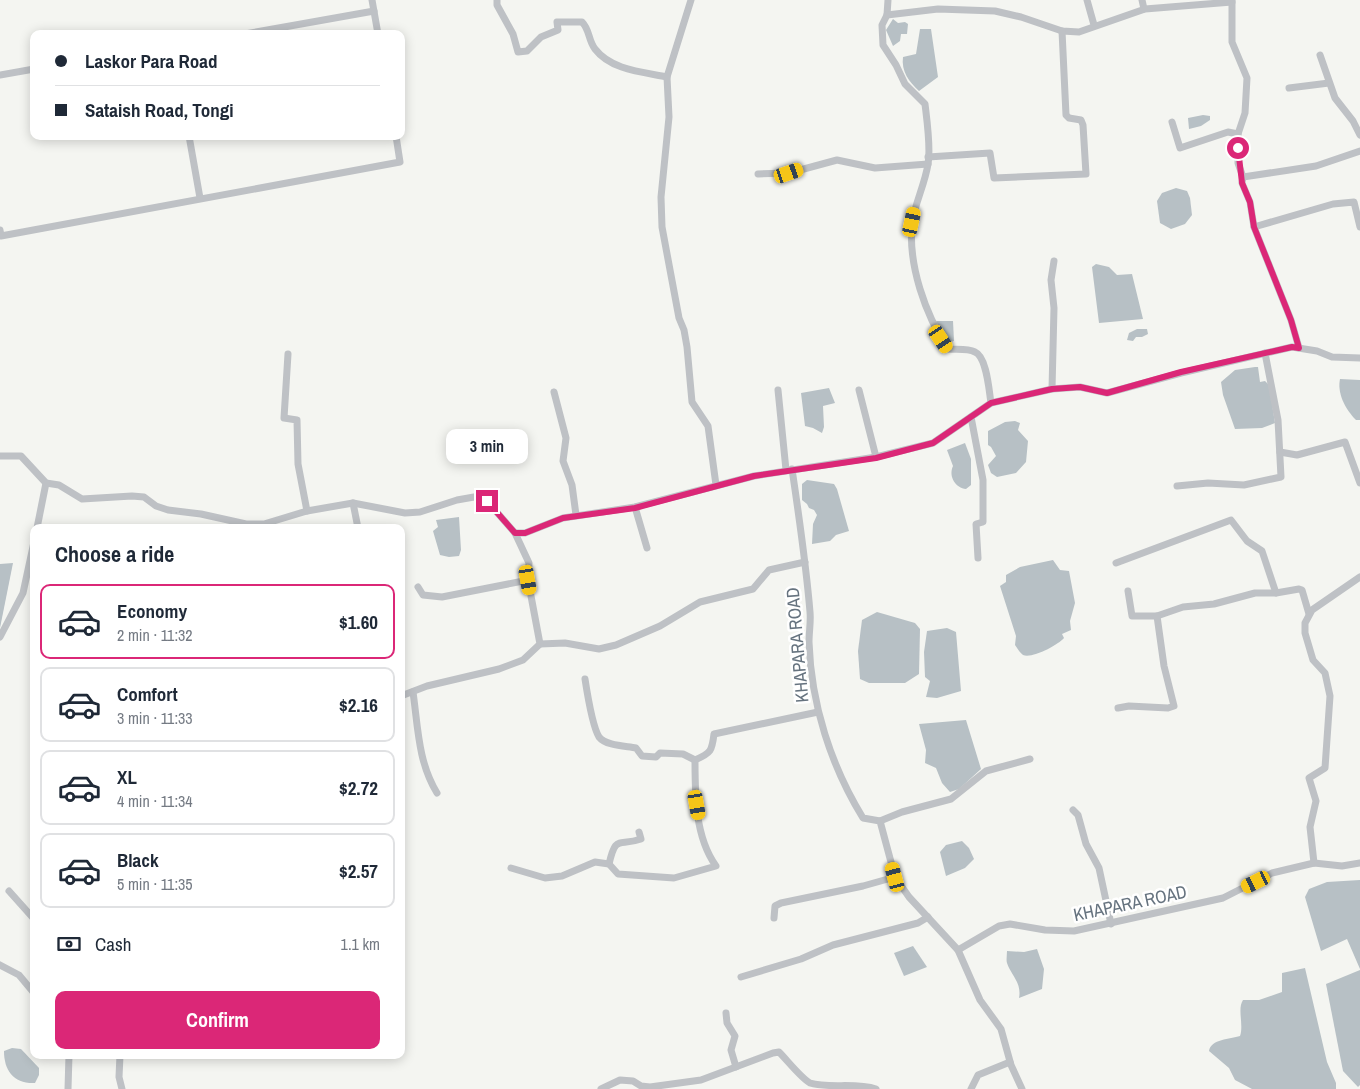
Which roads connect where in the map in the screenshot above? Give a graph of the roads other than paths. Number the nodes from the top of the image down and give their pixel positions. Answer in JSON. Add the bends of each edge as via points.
{"nodes":[{"id":1,"x":372,"y":0,"type":"edge"},
{"id":2,"x":497,"y":0,"type":"edge"},
{"id":3,"x":691,"y":0,"type":"edge"},
{"id":4,"x":888,"y":0,"type":"edge"},
{"id":5,"x":1087,"y":0,"type":"edge"},
{"id":6,"x":1142,"y":0,"type":"edge"},
{"id":7,"x":1232,"y":1,"type":"edge"},
{"id":8,"x":1144,"y":10,"type":"junction"},
{"id":9,"x":374,"y":11,"type":"junction"},
{"id":10,"x":887,"y":15,"type":"junction"},
{"id":11,"x":1094,"y":25,"type":"junction"},
{"id":12,"x":267,"y":30,"type":"edge"},
{"id":13,"x":377,"y":30,"type":"edge"},
{"id":14,"x":1062,"y":31,"type":"junction"},
{"id":15,"x":1320,"y":54,"type":"dead end"},
{"id":16,"x":30,"y":70,"type":"edge"},
{"id":17,"x":0,"y":75,"type":"edge"},
{"id":18,"x":667,"y":77,"type":"junction"},
{"id":19,"x":1329,"y":83,"type":"junction"},
{"id":20,"x":1289,"y":88,"type":"dead end"},
{"id":21,"x":1172,"y":122,"type":"dead end"},
{"id":22,"x":1238,"y":134,"type":"junction"},
{"id":23,"x":1360,"y":135,"type":"edge"},
{"id":24,"x":190,"y":140,"type":"edge"},
{"id":25,"x":397,"y":140,"type":"edge"},
{"id":26,"x":1360,"y":151,"type":"edge"},
{"id":27,"x":928,"y":160,"type":"junction"},
{"id":28,"x":758,"y":174,"type":"dead end"},
{"id":29,"x":1243,"y":177,"type":"junction"},
{"id":30,"x":200,"y":198,"type":"junction"},
{"id":31,"x":1254,"y":227,"type":"junction"},
{"id":32,"x":1360,"y":227,"type":"edge"},
{"id":33,"x":0,"y":230,"type":"edge"},
{"id":34,"x":1054,"y":261,"type":"dead end"},
{"id":35,"x":1299,"y":348,"type":"junction"},
{"id":36,"x":1265,"y":353,"type":"junction"},
{"id":37,"x":288,"y":354,"type":"dead end"},
{"id":38,"x":1360,"y":358,"type":"edge"},
{"id":39,"x":1052,"y":389,"type":"junction"},
{"id":40,"x":778,"y":390,"type":"dead end"},
{"id":41,"x":859,"y":390,"type":"dead end"},
{"id":42,"x":554,"y":392,"type":"dead end"},
{"id":43,"x":991,"y":403,"type":"junction"},
{"id":44,"x":971,"y":417,"type":"junction"},
{"id":45,"x":1280,"y":452,"type":"junction"},
{"id":46,"x":0,"y":456,"type":"edge"},
{"id":47,"x":876,"y":458,"type":"junction"},
{"id":48,"x":789,"y":470,"type":"junction"},
{"id":49,"x":46,"y":483,"type":"junction"},
{"id":50,"x":1360,"y":483,"type":"edge"},
{"id":51,"x":716,"y":485,"type":"junction"},
{"id":52,"x":1178,"y":486,"type":"dead end"},
{"id":53,"x":353,"y":503,"type":"junction"},
{"id":54,"x":635,"y":508,"type":"junction"},
{"id":55,"x":307,"y":511,"type":"junction"},
{"id":56,"x":576,"y":515,"type":"junction"},
{"id":57,"x":226,"y":519,"type":"junction"},
{"id":58,"x":38,"y":524,"type":"edge"},
{"id":59,"x":227,"y":524,"type":"edge"},
{"id":60,"x":357,"y":524,"type":"edge"},
{"id":61,"x":515,"y":533,"type":"junction"},
{"id":62,"x":647,"y":548,"type":"dead end"},
{"id":63,"x":978,"y":558,"type":"dead end"},
{"id":64,"x":30,"y":561,"type":"edge"},
{"id":65,"x":805,"y":562,"type":"junction"},
{"id":66,"x":1116,"y":563,"type":"dead end"},
{"id":67,"x":1360,"y":577,"type":"edge"},
{"id":68,"x":528,"y":580,"type":"junction"},
{"id":69,"x":418,"y":587,"type":"dead end"},
{"id":70,"x":1128,"y":591,"type":"dead end"},
{"id":71,"x":1276,"y":593,"type":"junction"},
{"id":72,"x":1309,"y":614,"type":"junction"},
{"id":73,"x":1157,"y":616,"type":"junction"},
{"id":74,"x":0,"y":637,"type":"edge"},
{"id":75,"x":540,"y":644,"type":"junction"},
{"id":76,"x":585,"y":679,"type":"dead end"},
{"id":77,"x":412,"y":692,"type":"junction"},
{"id":78,"x":405,"y":695,"type":"edge"},
{"id":79,"x":1118,"y":708,"type":"dead end"},
{"id":80,"x":818,"y":712,"type":"junction"},
{"id":81,"x":1030,"y":759,"type":"dead end"},
{"id":82,"x":695,"y":760,"type":"junction"},
{"id":83,"x":437,"y":794,"type":"dead end"},
{"id":84,"x":1073,"y":810,"type":"dead end"},
{"id":85,"x":880,"y":821,"type":"junction"},
{"id":86,"x":639,"y":832,"type":"dead end"},
{"id":87,"x":1314,"y":863,"type":"junction"},
{"id":88,"x":1360,"y":863,"type":"edge"},
{"id":89,"x":610,"y":864,"type":"junction"},
{"id":90,"x":511,"y":868,"type":"dead end"},
{"id":91,"x":895,"y":877,"type":"junction"},
{"id":92,"x":9,"y":891,"type":"dead end"},
{"id":93,"x":30,"y":914,"type":"edge"},
{"id":94,"x":774,"y":918,"type":"dead end"},
{"id":95,"x":928,"y":918,"type":"junction"},
{"id":96,"x":1111,"y":924,"type":"junction"},
{"id":97,"x":958,"y":950,"type":"junction"},
{"id":98,"x":0,"y":965,"type":"edge"},
{"id":99,"x":741,"y":977,"type":"dead end"},
{"id":100,"x":30,"y":988,"type":"edge"},
{"id":101,"x":726,"y":1013,"type":"dead end"},
{"id":102,"x":70,"y":1059,"type":"edge"},
{"id":103,"x":120,"y":1059,"type":"edge"},
{"id":104,"x":1010,"y":1062,"type":"junction"},
{"id":105,"x":736,"y":1067,"type":"junction"},
{"id":106,"x":809,"y":1086,"type":"edge"},
{"id":107,"x":68,"y":1089,"type":"edge"},
{"id":108,"x":122,"y":1089,"type":"edge"},
{"id":109,"x":601,"y":1089,"type":"edge"},
{"id":110,"x":876,"y":1089,"type":"edge"},
{"id":111,"x":971,"y":1089,"type":"edge"},
{"id":112,"x":1022,"y":1089,"type":"edge"}],
"edges":[{"from":1,"to":9,"type":"street"},
{"from":2,"to":18,"type":"street","via":[[518,52],[527,51],[541,37],[558,30],[557,22],[582,22],[589,28],[594,48],[610,62]]},
{"from":3,"to":18,"type":"street"},
{"from":4,"to":10,"type":"street"},
{"from":5,"to":11,"type":"street"},
{"from":6,"to":8,"type":"street"},
{"from":7,"to":8,"type":"street"},
{"from":7,"to":22,"type":"street","via":[[1232,42],[1247,87],[1245,113]]},
{"from":8,"to":11,"type":"street"},
{"from":9,"to":12,"type":"street"},
{"from":9,"to":13,"type":"street"},
{"from":10,"to":14,"type":"street","via":[[938,9],[995,11]]},
{"from":10,"to":27,"type":"street","via":[[882,25],[882,46],[906,84],[925,104]]},
{"from":11,"to":14,"type":"street","via":[[1079,32]]},
{"from":14,"to":27,"type":"street","via":[[1066,115],[1081,120],[1083,125],[1086,174],[994,178],[990,153]]},
{"from":15,"to":19,"type":"street"},
{"from":16,"to":17,"type":"street"},
{"from":18,"to":51,"type":"street","via":[[670,117],[662,170],[662,227],[687,347],[692,402],[708,426]]},
{"from":19,"to":20,"type":"street"},
{"from":19,"to":23,"type":"street","via":[[1335,98]]},
{"from":21,"to":22,"type":"street","via":[[1180,148],[1222,134]]},
{"from":22,"to":29,"type":"street","via":[[1238,163]]},
{"from":24,"to":30,"type":"street"},
{"from":25,"to":30,"type":"street","via":[[400,162]]},
{"from":26,"to":29,"type":"street","via":[[1316,166]]},
{"from":27,"to":28,"type":"street","via":[[875,168],[837,160],[789,173]]},
{"from":27,"to":43,"type":"street","via":[[912,222],[917,280],[948,349],[973,351],[984,361]]},
{"from":29,"to":31,"type":"street"},
{"from":30,"to":33,"type":"street","via":[[1,236]]},
{"from":31,"to":32,"type":"street","via":[[1333,204],[1354,202]]},
{"from":31,"to":35,"type":"street"},
{"from":34,"to":39,"type":"street"},
{"from":35,"to":36,"type":"street"},
{"from":35,"to":38,"type":"street","via":[[1332,357]]},
{"from":36,"to":39,"type":"street","via":[[1107,393],[1080,387]]},
{"from":36,"to":45,"type":"street","via":[[1278,420]]},
{"from":37,"to":55,"type":"street","via":[[284,418],[296,420],[298,464]]},
{"from":39,"to":43,"type":"street"},
{"from":40,"to":48,"type":"street","name":"KHAPARA ROAD"},
{"from":41,"to":47,"type":"street"},
{"from":42,"to":56,"type":"street","via":[[566,438],[564,460]]},
{"from":43,"to":44,"type":"street"},
{"from":44,"to":47,"type":"street","via":[[933,443]]},
{"from":44,"to":63,"type":"street","via":[[983,480],[983,522],[976,524]]},
{"from":45,"to":50,"type":"street","via":[[1297,455],[1345,442]]},
{"from":45,"to":52,"type":"street","via":[[1281,477],[1244,485],[1208,483]]},
{"from":46,"to":49,"type":"street","via":[[21,456]]},
{"from":47,"to":48,"type":"street"},
{"from":48,"to":51,"type":"street"},
{"from":48,"to":65,"type":"street","name":"KHAPARA ROAD"},
{"from":49,"to":57,"type":"street","via":[[59,485],[82,498],[132,496],[168,510]]},
{"from":49,"to":58,"type":"street"},
{"from":51,"to":54,"type":"street"},
{"from":53,"to":55,"type":"street"},
{"from":53,"to":60,"type":"street"},
{"from":53,"to":61,"type":"street","via":[[405,513],[474,497],[487,501]]},
{"from":54,"to":56,"type":"street"},
{"from":54,"to":62,"type":"street"},
{"from":55,"to":57,"type":"street","via":[[264,524]]},
{"from":56,"to":61,"type":"street","via":[[525,533]]},
{"from":57,"to":59,"type":"street"},
{"from":61,"to":68,"type":"street","via":[[529,563]]},
{"from":64,"to":74,"type":"street","via":[[23,593]]},
{"from":65,"to":75,"type":"street","via":[[775,567],[764,574],[753,589],[700,602],[660,626],[616,645],[599,649],[565,643]]},
{"from":65,"to":80,"type":"street","name":"KHAPARA ROAD","via":[[811,615],[809,642]]},
{"from":66,"to":71,"type":"street","via":[[1231,520],[1247,541],[1262,551]]},
{"from":67,"to":72,"type":"street"},
{"from":68,"to":69,"type":"street","via":[[442,597],[423,595]]},
{"from":68,"to":75,"type":"street"},
{"from":70,"to":73,"type":"street","via":[[1132,616]]},
{"from":71,"to":72,"type":"street","via":[[1302,590]]},
{"from":71,"to":73,"type":"street","via":[[1255,593],[1214,604],[1182,607]]},
{"from":72,"to":87,"type":"street","via":[[1305,633],[1313,660],[1325,673],[1330,696],[1325,768],[1309,778],[1316,801],[1310,827]]},
{"from":73,"to":79,"type":"street","via":[[1174,706]]},
{"from":75,"to":77,"type":"street","via":[[523,660]]},
{"from":76,"to":82,"type":"street","via":[[600,738],[608,743],[636,748],[642,756],[683,754]]},
{"from":77,"to":78,"type":"street"},
{"from":77,"to":83,"type":"street","via":[[419,744],[428,778]]},
{"from":80,"to":82,"type":"street","via":[[714,734],[708,755]]},
{"from":80,"to":85,"type":"street","name":"KHAPARA ROAD","via":[[828,745],[854,804],[863,818]]},
{"from":81,"to":85,"type":"street","via":[[986,771],[951,799]]},
{"from":82,"to":89,"type":"street","via":[[695,791],[702,834],[716,866],[674,878],[618,874]]},
{"from":84,"to":96,"type":"street","via":[[1078,815],[1086,844],[1099,868]]},
{"from":85,"to":91,"type":"street"},
{"from":86,"to":89,"type":"street","via":[[640,838],[619,842],[613,848]]},
{"from":87,"to":88,"type":"street","name":"KHAPARA ROAD","via":[[1342,866]]},
{"from":87,"to":96,"type":"street","name":"KHAPARA ROAD","via":[[1272,874],[1223,898]]},
{"from":89,"to":90,"type":"street","via":[[595,862],[562,876],[546,878]]},
{"from":91,"to":94,"type":"street","via":[[781,902],[774,906]]},
{"from":91,"to":95,"type":"street"},
{"from":92,"to":93,"type":"street"},
{"from":95,"to":97,"type":"street"},
{"from":95,"to":99,"type":"street","via":[[833,945],[801,959]]},
{"from":96,"to":97,"type":"street","name":"KHAPARA ROAD","via":[[1074,931],[1010,924],[980,935]]},
{"from":97,"to":104,"type":"street","via":[[980,1000],[1001,1029]]},
{"from":98,"to":100,"type":"street","via":[[18,975]]},
{"from":101,"to":105,"type":"street","via":[[735,1036],[731,1050]]},
{"from":102,"to":107,"type":"street"},
{"from":103,"to":108,"type":"street"},
{"from":104,"to":111,"type":"street","via":[[978,1075]]},
{"from":104,"to":112,"type":"street"},
{"from":105,"to":106,"type":"street","via":[[779,1052]]},
{"from":105,"to":109,"type":"street","via":[[700,1080],[650,1087],[620,1080]]},
{"from":106,"to":110,"type":"street","via":[[867,1086]]}]}
